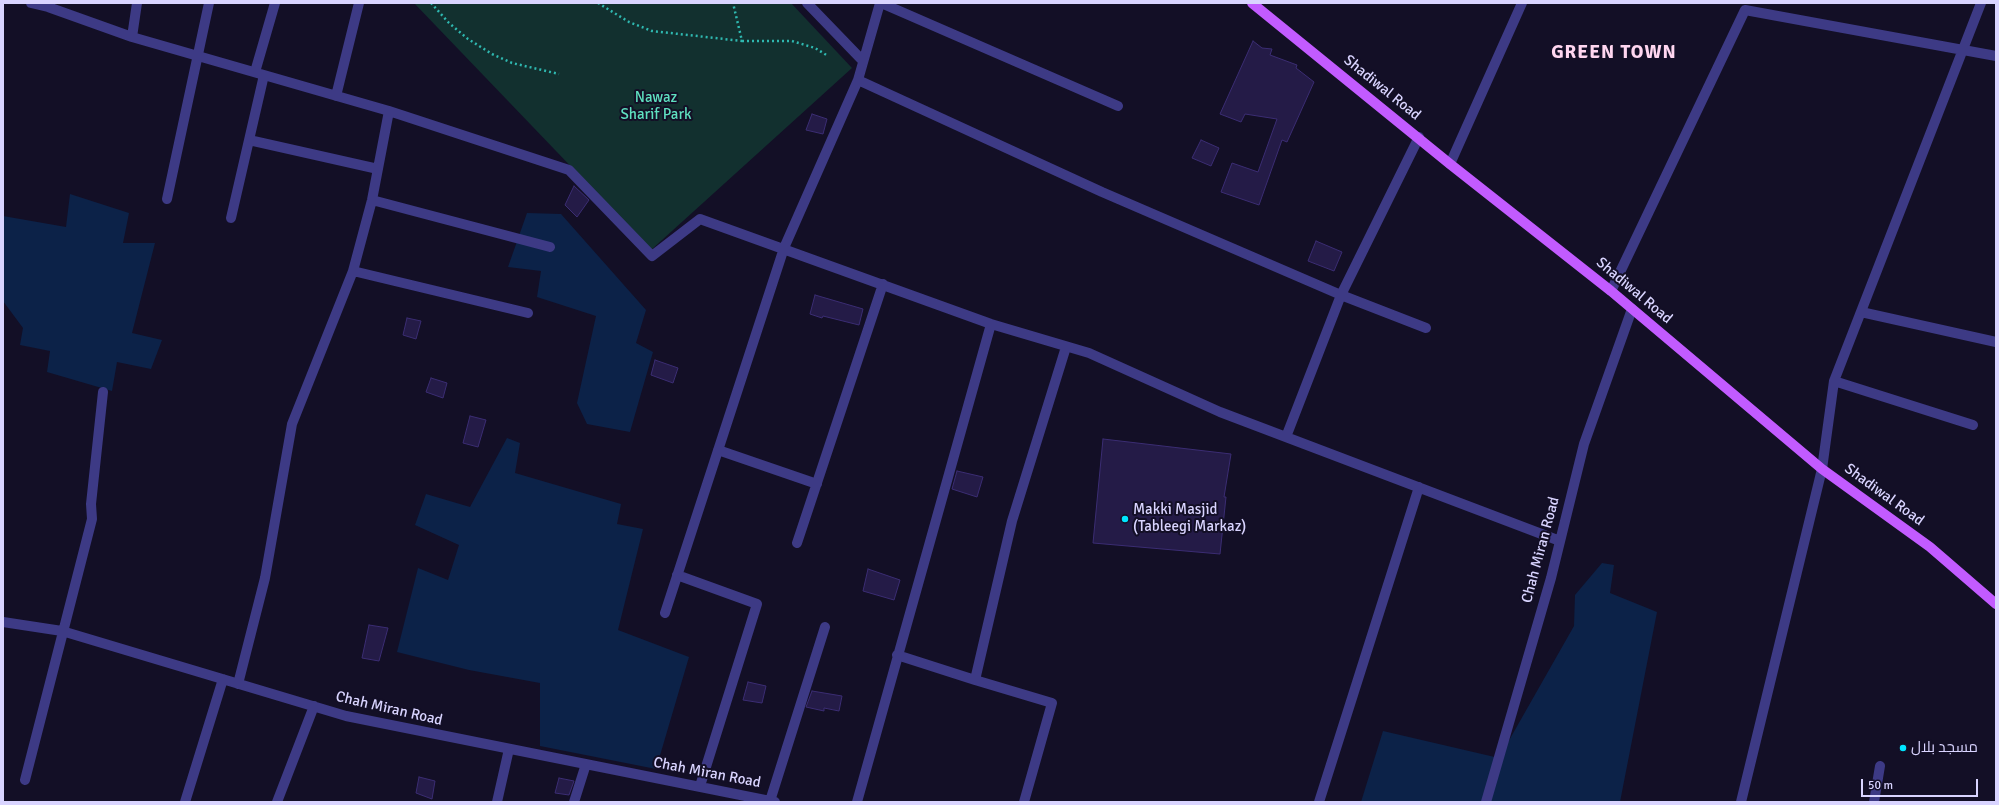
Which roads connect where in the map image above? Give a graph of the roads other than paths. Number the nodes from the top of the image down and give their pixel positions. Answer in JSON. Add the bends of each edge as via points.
{"nodes":[{"id":1,"x":31,"y":3,"type":"edge"},
{"id":2,"x":137,"y":3,"type":"edge"},
{"id":3,"x":209,"y":3,"type":"edge"},
{"id":4,"x":275,"y":3,"type":"edge"},
{"id":5,"x":359,"y":3,"type":"edge"},
{"id":6,"x":807,"y":3,"type":"edge"},
{"id":7,"x":881,"y":3,"type":"edge"},
{"id":8,"x":1252,"y":3,"type":"edge"},
{"id":9,"x":1522,"y":3,"type":"edge"},
{"id":10,"x":1981,"y":3,"type":"edge"},
{"id":11,"x":48,"y":5,"type":"edge"},
{"id":12,"x":1746,"y":6,"type":"edge"},
{"id":13,"x":132,"y":37,"type":"junction"},
{"id":14,"x":1963,"y":50,"type":"junction"},
{"id":15,"x":198,"y":56,"type":"junction"},
{"id":16,"x":1996,"y":56,"type":"edge"},
{"id":17,"x":863,"y":61,"type":"junction"},
{"id":18,"x":260,"y":74,"type":"junction"},
{"id":19,"x":858,"y":80,"type":"junction"},
{"id":20,"x":336,"y":96,"type":"junction"},
{"id":21,"x":1118,"y":106,"type":"dead end"},
{"id":22,"x":389,"y":111,"type":"junction"},
{"id":23,"x":1419,"y":137,"type":"junction"},
{"id":24,"x":249,"y":140,"type":"junction"},
{"id":25,"x":1450,"y":164,"type":"junction"},
{"id":26,"x":378,"y":169,"type":"junction"},
{"id":27,"x":167,"y":199,"type":"dead end"},
{"id":28,"x":372,"y":200,"type":"junction"},
{"id":29,"x":231,"y":218,"type":"dead end"},
{"id":30,"x":550,"y":247,"type":"dead end"},
{"id":31,"x":784,"y":248,"type":"junction"},
{"id":32,"x":353,"y":272,"type":"junction"},
{"id":33,"x":883,"y":284,"type":"junction"},
{"id":34,"x":1612,"y":290,"type":"junction"},
{"id":35,"x":1341,"y":295,"type":"junction"},
{"id":36,"x":1632,"y":309,"type":"junction"},
{"id":37,"x":1861,"y":312,"type":"junction"},
{"id":38,"x":528,"y":313,"type":"dead end"},
{"id":39,"x":991,"y":324,"type":"junction"},
{"id":40,"x":1426,"y":328,"type":"dead end"},
{"id":41,"x":1996,"y":342,"type":"edge"},
{"id":42,"x":1066,"y":347,"type":"junction"},
{"id":43,"x":1834,"y":381,"type":"junction"},
{"id":44,"x":103,"y":392,"type":"dead end"},
{"id":45,"x":1972,"y":425,"type":"dead end"},
{"id":46,"x":1286,"y":437,"type":"junction"},
{"id":47,"x":718,"y":450,"type":"junction"},
{"id":48,"x":1822,"y":469,"type":"junction"},
{"id":49,"x":816,"y":484,"type":"junction"},
{"id":50,"x":1419,"y":487,"type":"junction"},
{"id":51,"x":1560,"y":541,"type":"junction"},
{"id":52,"x":797,"y":543,"type":"dead end"},
{"id":53,"x":677,"y":574,"type":"junction"},
{"id":54,"x":1996,"y":604,"type":"edge"},
{"id":55,"x":665,"y":613,"type":"dead end"},
{"id":56,"x":3,"y":622,"type":"edge"},
{"id":57,"x":825,"y":627,"type":"dead end"},
{"id":58,"x":62,"y":631,"type":"junction"},
{"id":59,"x":897,"y":655,"type":"junction"},
{"id":60,"x":223,"y":679,"type":"junction"},
{"id":61,"x":975,"y":680,"type":"junction"},
{"id":62,"x":238,"y":684,"type":"junction"},
{"id":63,"x":314,"y":706,"type":"junction"},
{"id":64,"x":509,"y":749,"type":"junction"},
{"id":65,"x":586,"y":764,"type":"junction"},
{"id":66,"x":1880,"y":766,"type":"dead end"},
{"id":67,"x":25,"y":780,"type":"dead end"},
{"id":68,"x":700,"y":786,"type":"junction"},
{"id":69,"x":772,"y":801,"type":"edge"},
{"id":70,"x":185,"y":802,"type":"edge"},
{"id":71,"x":277,"y":802,"type":"edge"},
{"id":72,"x":497,"y":802,"type":"edge"},
{"id":73,"x":574,"y":802,"type":"edge"},
{"id":74,"x":856,"y":802,"type":"edge"},
{"id":75,"x":1024,"y":802,"type":"edge"},
{"id":76,"x":1320,"y":802,"type":"edge"},
{"id":77,"x":1486,"y":802,"type":"edge"},
{"id":78,"x":1741,"y":802,"type":"edge"},
{"id":79,"x":1874,"y":802,"type":"edge"}],
"edges":[{"from":1,"to":11,"type":"street"},
{"from":2,"to":13,"type":"street"},
{"from":3,"to":15,"type":"street"},
{"from":4,"to":18,"type":"street"},
{"from":5,"to":20,"type":"street"},
{"from":6,"to":17,"type":"street"},
{"from":7,"to":17,"type":"street"},
{"from":7,"to":21,"type":"street"},
{"from":8,"to":23,"type":"main road","name":"Shadiwal Road"},
{"from":9,"to":25,"type":"street"},
{"from":10,"to":14,"type":"street"},
{"from":11,"to":13,"type":"street"},
{"from":12,"to":14,"type":"street"},
{"from":12,"to":34,"type":"street"},
{"from":13,"to":15,"type":"street"},
{"from":14,"to":16,"type":"street"},
{"from":14,"to":37,"type":"street"},
{"from":15,"to":18,"type":"street"},
{"from":15,"to":27,"type":"street"},
{"from":17,"to":19,"type":"street"},
{"from":18,"to":20,"type":"street"},
{"from":18,"to":24,"type":"street"},
{"from":19,"to":31,"type":"street"},
{"from":19,"to":35,"type":"street","via":[[1102,192]]},
{"from":20,"to":22,"type":"street"},
{"from":22,"to":26,"type":"street"},
{"from":22,"to":31,"type":"street","via":[[569,170],[652,256],[700,219]]},
{"from":23,"to":25,"type":"main road","name":"Shadiwal Road"},
{"from":23,"to":35,"type":"street"},
{"from":24,"to":26,"type":"street"},
{"from":24,"to":29,"type":"street"},
{"from":25,"to":34,"type":"main road","name":"Shadiwal Road"},
{"from":26,"to":28,"type":"street"},
{"from":28,"to":30,"type":"street"},
{"from":28,"to":32,"type":"street"},
{"from":31,"to":33,"type":"street"},
{"from":31,"to":47,"type":"street"},
{"from":32,"to":38,"type":"street"},
{"from":32,"to":62,"type":"street","via":[[292,424],[265,578]]},
{"from":33,"to":39,"type":"street"},
{"from":33,"to":49,"type":"street"},
{"from":34,"to":36,"type":"main road","name":"Shadiwal Road"},
{"from":35,"to":40,"type":"street"},
{"from":35,"to":46,"type":"street"},
{"from":36,"to":48,"type":"main road","name":"Shadiwal Road"},
{"from":36,"to":51,"type":"street","name":"Chah Miran Road","via":[[1584,444]]},
{"from":37,"to":41,"type":"street"},
{"from":37,"to":43,"type":"street"},
{"from":39,"to":42,"type":"street"},
{"from":39,"to":59,"type":"street"},
{"from":42,"to":46,"type":"street","via":[[1089,353],[1220,412]]},
{"from":42,"to":61,"type":"street","via":[[1012,521]]},
{"from":43,"to":45,"type":"street"},
{"from":43,"to":48,"type":"street"},
{"from":44,"to":58,"type":"street","via":[[91,504],[92,518]]},
{"from":46,"to":50,"type":"street"},
{"from":47,"to":49,"type":"street"},
{"from":47,"to":53,"type":"street"},
{"from":48,"to":54,"type":"main road","name":"Shadiwal Road","via":[[1930,547]]},
{"from":48,"to":78,"type":"street"},
{"from":49,"to":52,"type":"street"},
{"from":50,"to":51,"type":"street"},
{"from":50,"to":76,"type":"street"},
{"from":51,"to":77,"type":"street","name":"Chah Miran Road"},
{"from":53,"to":55,"type":"street"},
{"from":53,"to":68,"type":"street","via":[[757,604]]},
{"from":56,"to":58,"type":"street","name":"Chah Miran Road"},
{"from":57,"to":69,"type":"street"},
{"from":58,"to":60,"type":"street","name":"Chah Miran Road"},
{"from":58,"to":67,"type":"street"},
{"from":59,"to":61,"type":"street"},
{"from":59,"to":74,"type":"street"},
{"from":60,"to":62,"type":"street","name":"Chah Miran Road"},
{"from":60,"to":70,"type":"street"},
{"from":61,"to":75,"type":"street","via":[[1052,704]]},
{"from":62,"to":63,"type":"street","name":"Chah Miran Road"},
{"from":63,"to":64,"type":"street","name":"Chah Miran Road","via":[[366,720]]},
{"from":63,"to":71,"type":"street"},
{"from":64,"to":65,"type":"street","name":"Chah Miran Road"},
{"from":64,"to":72,"type":"street"},
{"from":65,"to":68,"type":"street","name":"Chah Miran Road"},
{"from":65,"to":73,"type":"street"},
{"from":66,"to":79,"type":"street"},
{"from":68,"to":69,"type":"street","name":"Chah Miran Road"}]}
